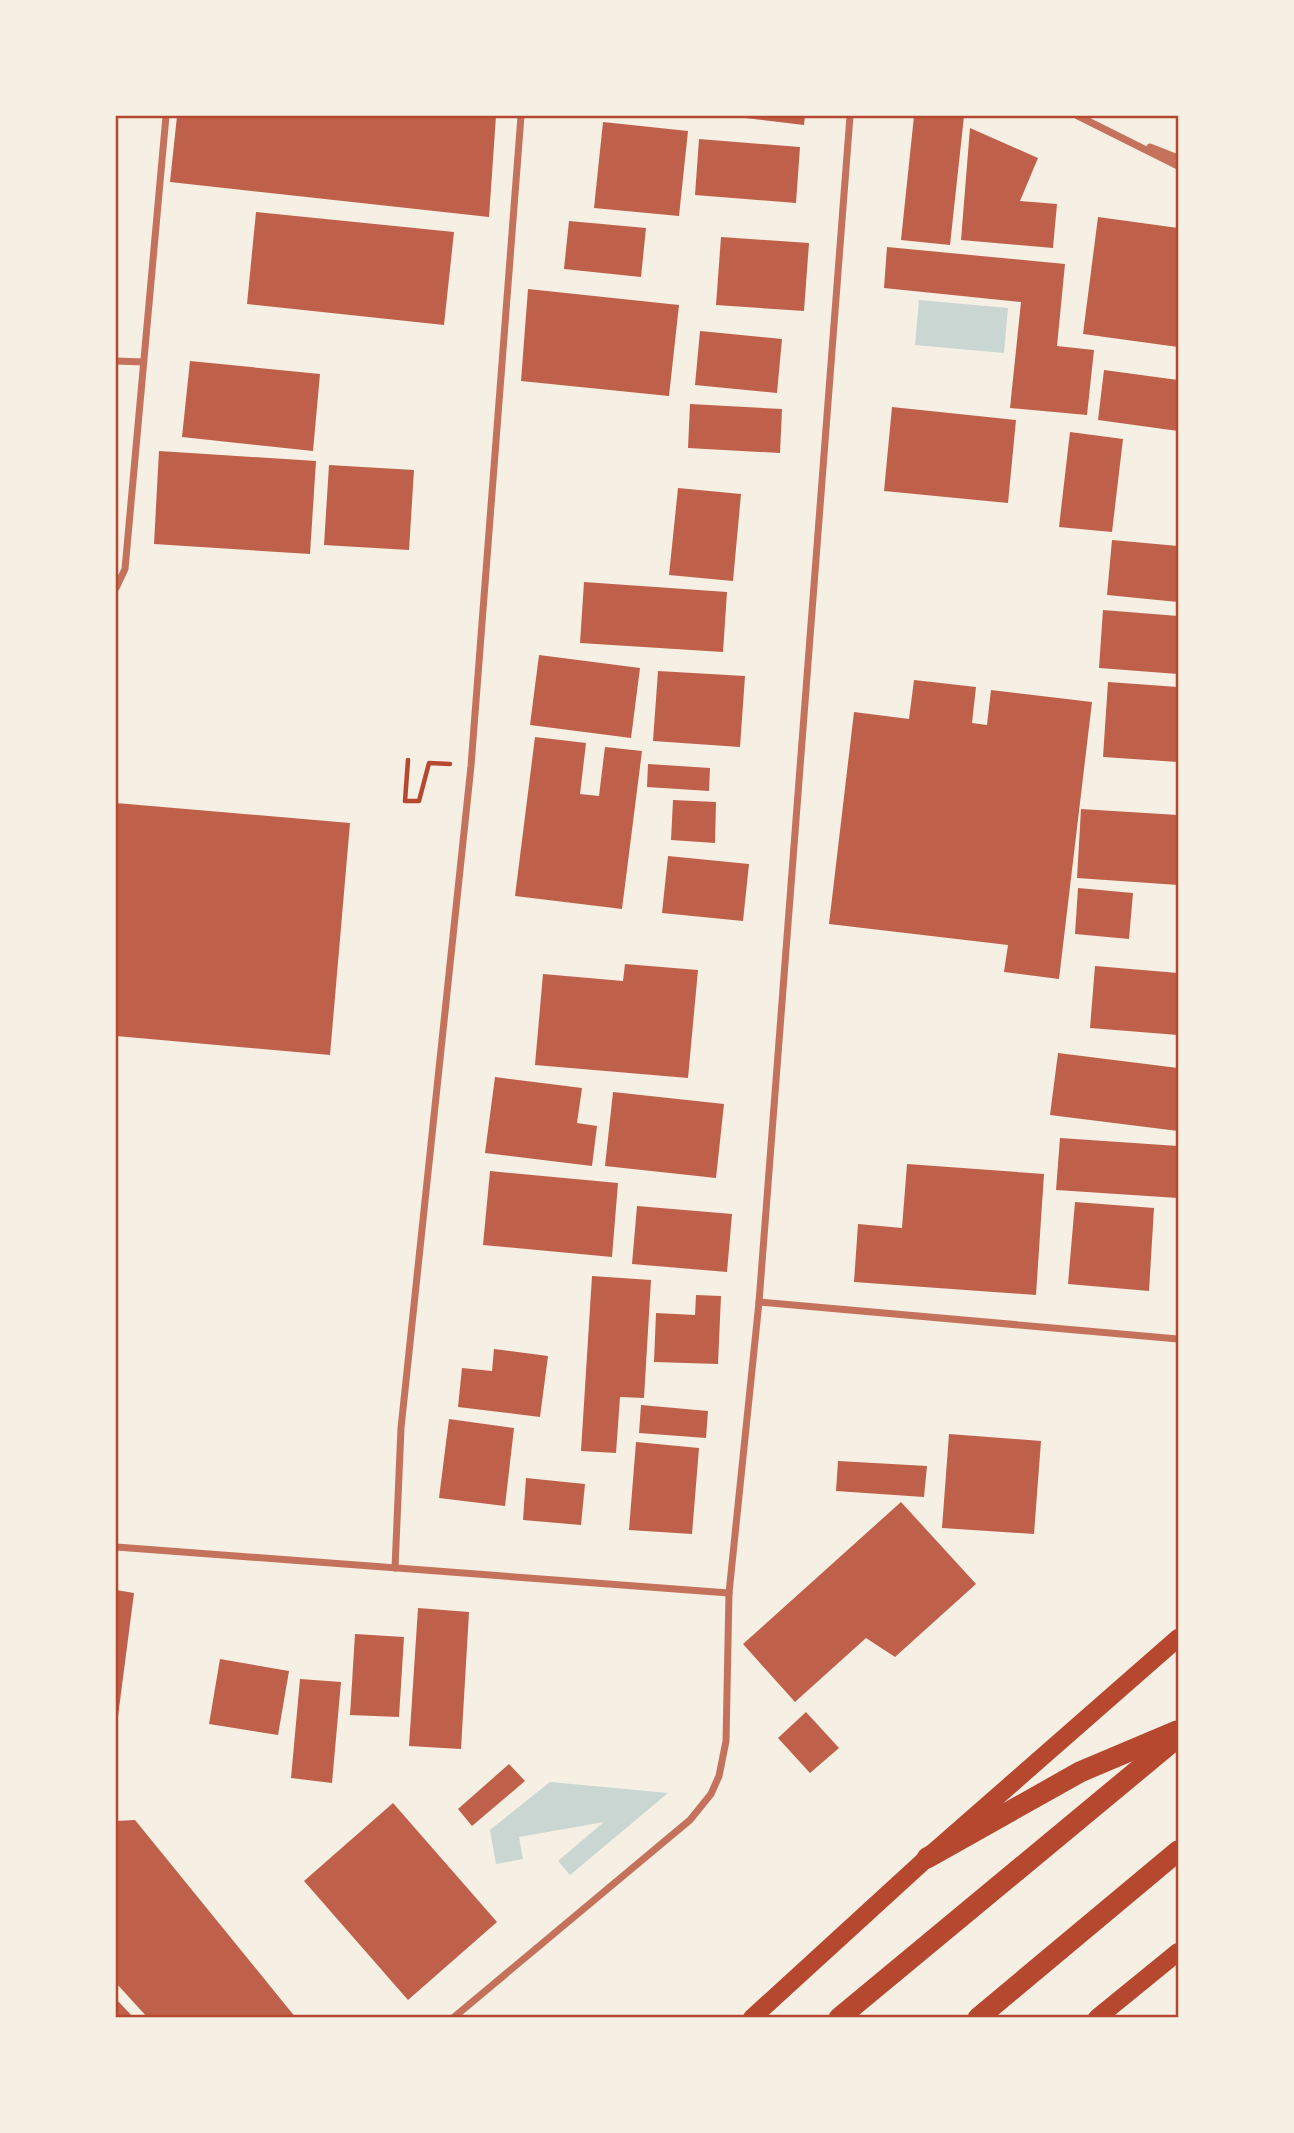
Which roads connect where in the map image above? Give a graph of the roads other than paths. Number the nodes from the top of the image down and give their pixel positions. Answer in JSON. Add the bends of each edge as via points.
{"nodes":[{"id":1,"x":166,"y":116,"type":"edge"},
{"id":2,"x":521,"y":116,"type":"edge"},
{"id":3,"x":850,"y":116,"type":"edge"},
{"id":4,"x":1078,"y":116,"type":"edge"},
{"id":5,"x":1114,"y":132,"type":"junction"},
{"id":6,"x":1178,"y":158,"type":"edge"},
{"id":7,"x":1178,"y":166,"type":"edge"},
{"id":8,"x":116,"y":361,"type":"edge"},
{"id":9,"x":143,"y":362,"type":"junction"},
{"id":10,"x":116,"y":588,"type":"edge"},
{"id":11,"x":759,"y":1302,"type":"junction"},
{"id":12,"x":1178,"y":1339,"type":"edge"},
{"id":13,"x":116,"y":1547,"type":"edge"},
{"id":14,"x":395,"y":1568,"type":"junction"},
{"id":15,"x":729,"y":1593,"type":"junction"},
{"id":16,"x":1178,"y":1638,"type":"edge"},
{"id":17,"x":1178,"y":1730,"type":"edge"},
{"id":18,"x":1178,"y":1737,"type":"edge"},
{"id":19,"x":1178,"y":1851,"type":"edge"},
{"id":20,"x":927,"y":1858,"type":"junction"},
{"id":21,"x":1178,"y":1952,"type":"edge"},
{"id":22,"x":453,"y":2018,"type":"edge"},
{"id":23,"x":752,"y":2018,"type":"edge"},
{"id":24,"x":839,"y":2018,"type":"edge"},
{"id":25,"x":978,"y":2018,"type":"edge"},
{"id":26,"x":1097,"y":2018,"type":"edge"}],
"edges":[{"from":1,"to":9,"type":"street"},
{"from":2,"to":14,"type":"street","via":[[471,766],[401,1427]]},
{"from":3,"to":11,"type":"street"},
{"from":4,"to":5,"type":"street"},
{"from":5,"to":6,"type":"street"},
{"from":5,"to":7,"type":"street"},
{"from":8,"to":9,"type":"street"},
{"from":9,"to":10,"type":"street","via":[[125,569]]},
{"from":11,"to":12,"type":"street"},
{"from":11,"to":15,"type":"street"},
{"from":13,"to":14,"type":"street"},
{"from":14,"to":15,"type":"street"},
{"from":15,"to":22,"type":"street","via":[[726,1741],[710,1794],[690,1820]]},
{"from":16,"to":20,"type":"main road"},
{"from":17,"to":20,"type":"highway","via":[[1080,1772]]},
{"from":18,"to":24,"type":"highway"},
{"from":19,"to":25,"type":"highway"},
{"from":20,"to":23,"type":"main road"},
{"from":21,"to":26,"type":"main road"}]}
